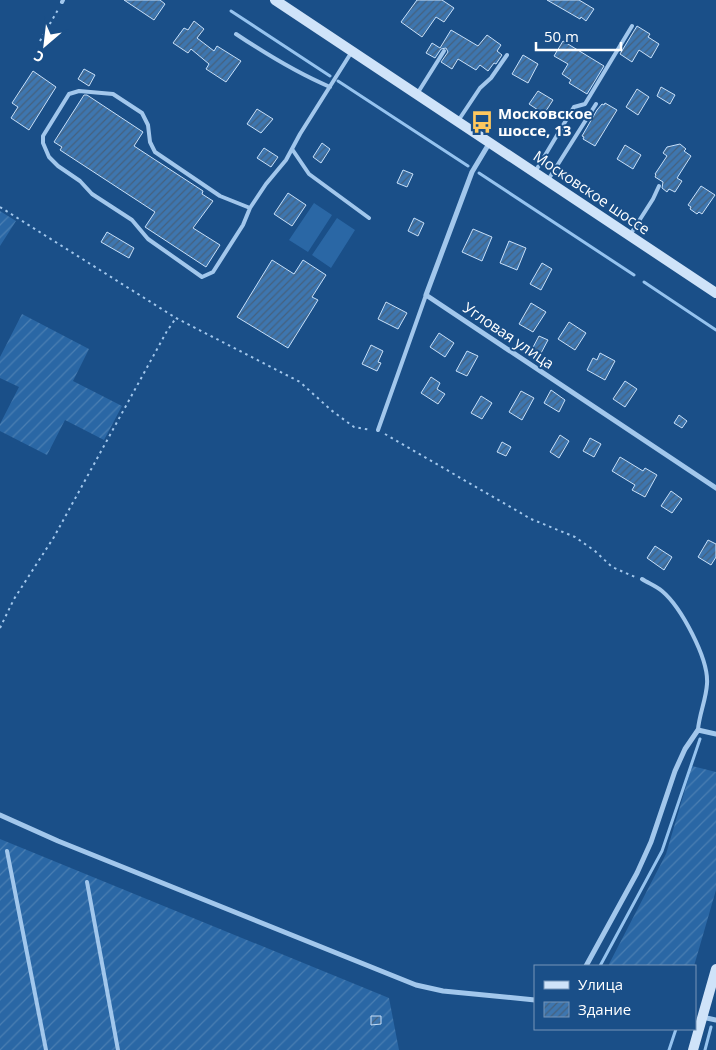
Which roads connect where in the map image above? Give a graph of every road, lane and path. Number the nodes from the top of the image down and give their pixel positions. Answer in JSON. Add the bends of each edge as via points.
{"nodes":[{"id":1,"x":276,"y":0,"type":"edge"},
{"id":2,"x":63,"y":1,"type":"edge"},
{"id":3,"x":632,"y":26,"type":"dead end"},
{"id":4,"x":236,"y":34,"type":"dead end"},
{"id":5,"x":40,"y":41,"type":"dead end"},
{"id":6,"x":353,"y":51,"type":"junction"},
{"id":7,"x":444,"y":51,"type":"dead end"},
{"id":8,"x":507,"y":55,"type":"dead end"},
{"id":9,"x":330,"y":87,"type":"junction"},
{"id":10,"x":417,"y":94,"type":"junction"},
{"id":11,"x":596,"y":104,"type":"dead end"},
{"id":12,"x":458,"y":121,"type":"junction"},
{"id":13,"x":490,"y":142,"type":"junction"},
{"id":14,"x":292,"y":149,"type":"junction"},
{"id":15,"x":535,"y":172,"type":"junction"},
{"id":16,"x":548,"y":180,"type":"junction"},
{"id":17,"x":659,"y":186,"type":"dead end"},
{"id":18,"x":0,"y":207,"type":"edge"},
{"id":19,"x":250,"y":208,"type":"junction"},
{"id":20,"x":369,"y":218,"type":"dead end"},
{"id":21,"x":630,"y":235,"type":"junction"},
{"id":22,"x":716,"y":293,"type":"edge"},
{"id":23,"x":426,"y":295,"type":"junction"},
{"id":24,"x":176,"y":318,"type":"junction"},
{"id":25,"x":378,"y":430,"type":"junction"},
{"id":26,"x":716,"y":488,"type":"edge"},
{"id":27,"x":642,"y":579,"type":"joint"},
{"id":28,"x":0,"y":628,"type":"edge"},
{"id":29,"x":698,"y":730,"type":"junction"},
{"id":30,"x":716,"y":734,"type":"edge"},
{"id":31,"x":0,"y":815,"type":"edge"},
{"id":32,"x":7,"y":851,"type":"dead end"},
{"id":33,"x":87,"y":882,"type":"dead end"},
{"id":34,"x":587,"y":965,"type":"edge"},
{"id":35,"x":716,"y":969,"type":"edge"},
{"id":36,"x":534,"y":1000,"type":"edge"},
{"id":37,"x":702,"y":1017,"type":"junction"},
{"id":38,"x":716,"y":1020,"type":"edge"},
{"id":39,"x":46,"y":1050,"type":"edge"},
{"id":40,"x":118,"y":1050,"type":"edge"},
{"id":41,"x":693,"y":1050,"type":"edge"}],
"edges":[{"from":1,"to":6,"type":"main road","name":"Московское шоссе"},
{"from":2,"to":5,"type":"path"},
{"from":3,"to":15,"type":"lane","via":[[585,104],[574,107]]},
{"from":4,"to":9,"type":"lane","via":[[312,80]]},
{"from":6,"to":9,"type":"lane"},
{"from":6,"to":10,"type":"main road","name":"Московское шоссе"},
{"from":7,"to":10,"type":"lane"},
{"from":8,"to":12,"type":"lane"},
{"from":9,"to":14,"type":"lane"},
{"from":10,"to":12,"type":"main road","name":"Московское шоссе"},
{"from":11,"to":16,"type":"lane"},
{"from":12,"to":13,"type":"main road","name":"Московское шоссе"},
{"from":13,"to":15,"type":"main road","name":"Московское шоссе"},
{"from":13,"to":23,"type":"street","via":[[472,172]]},
{"from":14,"to":19,"type":"lane"},
{"from":14,"to":20,"type":"lane","via":[[309,174]]},
{"from":15,"to":16,"type":"main road","name":"Московское шоссе"},
{"from":16,"to":21,"type":"main road","name":"Московское шоссе"},
{"from":17,"to":21,"type":"lane"},
{"from":18,"to":24,"type":"path"},
{"from":19,"to":19,"type":"lane","via":[[213,272],[202,277],[148,239],[132,220],[92,194],[58,166],[49,157],[43,136],[69,94],[79,91],[113,94],[142,113],[155,152],[220,196]]},
{"from":21,"to":22,"type":"main road","name":"Московское шоссе"},
{"from":23,"to":25,"type":"lane"},
{"from":23,"to":26,"type":"street","name":"Угловая улица"},
{"from":24,"to":25,"type":"path","via":[[300,382],[354,427]]},
{"from":24,"to":28,"type":"path"},
{"from":25,"to":27,"type":"path","via":[[532,519],[575,538],[624,574]]},
{"from":27,"to":29,"type":"lane","via":[[662,591],[675,605],[703,659],[707,684]]},
{"from":29,"to":30,"type":"street"},
{"from":29,"to":34,"type":"street","via":[[675,770],[637,873]]},
{"from":31,"to":36,"type":"street","via":[[416,985],[443,991]]},
{"from":32,"to":39,"type":"lane"},
{"from":33,"to":40,"type":"lane"},
{"from":35,"to":37,"type":"main road"},
{"from":37,"to":38,"type":"street"},
{"from":37,"to":41,"type":"main road"}]}
